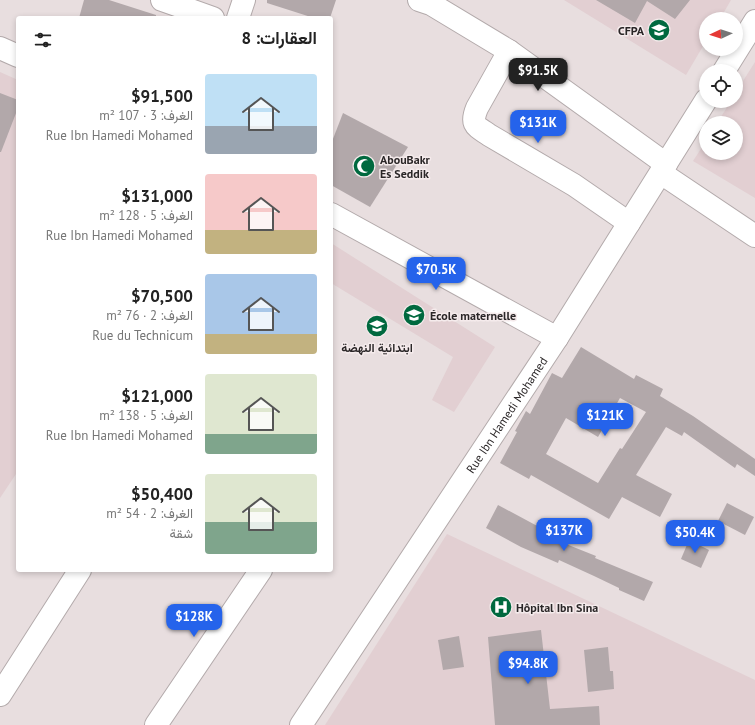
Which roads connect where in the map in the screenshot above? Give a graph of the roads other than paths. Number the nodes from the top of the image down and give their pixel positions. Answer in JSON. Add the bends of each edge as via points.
{"nodes":[{"id":1,"x":162,"y":0,"type":"edge"},
{"id":2,"x":244,"y":0,"type":"edge"},
{"id":3,"x":419,"y":0,"type":"edge"},
{"id":4,"x":207,"y":16,"type":"edge"},
{"id":5,"x":239,"y":16,"type":"edge"},
{"id":6,"x":755,"y":21,"type":"edge"},
{"id":7,"x":0,"y":48,"type":"edge"},
{"id":8,"x":510,"y":51,"type":"junction"},
{"id":9,"x":16,"y":55,"type":"edge"},
{"id":10,"x":728,"y":64,"type":"edge"},
{"id":11,"x":701,"y":108,"type":"edge"},
{"id":12,"x":663,"y":169,"type":"junction"},
{"id":13,"x":333,"y":215,"type":"edge"},
{"id":14,"x":629,"y":223,"type":"junction"},
{"id":15,"x":755,"y":236,"type":"edge"},
{"id":16,"x":557,"y":338,"type":"junction"},
{"id":17,"x":79,"y":572,"type":"edge"},
{"id":18,"x":260,"y":572,"type":"edge"},
{"id":19,"x":0,"y":695,"type":"edge"},
{"id":20,"x":156,"y":725,"type":"edge"},
{"id":21,"x":301,"y":725,"type":"edge"}],
"edges":[{"from":1,"to":4,"type":"street"},
{"from":2,"to":5,"type":"street"},
{"from":3,"to":8,"type":"street","via":[[431,4]]},
{"from":6,"to":10,"type":"street"},
{"from":7,"to":9,"type":"street"},
{"from":8,"to":12,"type":"street"},
{"from":8,"to":14,"type":"street","via":[[477,108],[474,115],[476,126],[574,185]]},
{"from":11,"to":12,"type":"street","name":"Rue Ibn Hamedi Mohamed"},
{"from":12,"to":14,"type":"street","name":"Rue Ibn Hamedi Mohamed"},
{"from":12,"to":15,"type":"street"},
{"from":13,"to":16,"type":"street"},
{"from":14,"to":16,"type":"street","name":"Rue Ibn Hamedi Mohamed"},
{"from":16,"to":21,"type":"street","name":"Rue Ibn Hamedi Mohamed"},
{"from":17,"to":19,"type":"street"},
{"from":18,"to":20,"type":"street"}]}
